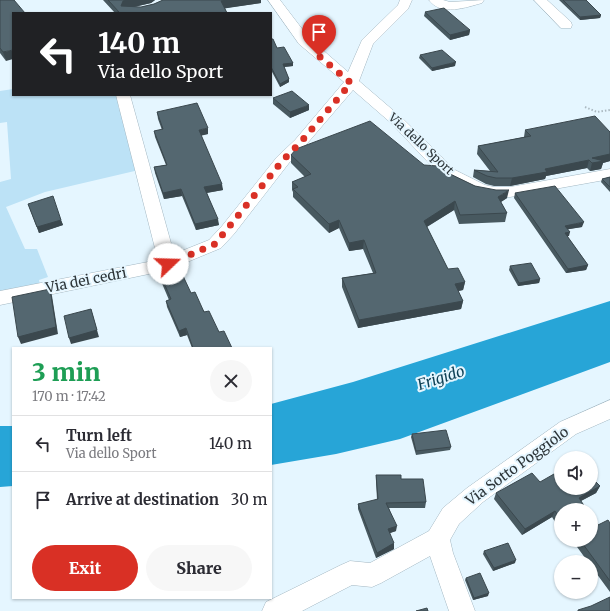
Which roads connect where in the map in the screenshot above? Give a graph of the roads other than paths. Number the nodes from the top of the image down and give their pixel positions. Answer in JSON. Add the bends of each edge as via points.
{"nodes":[{"id":1,"x":274,"y":0,"type":"edge"},
{"id":2,"x":406,"y":0,"type":"edge"},
{"id":3,"x":435,"y":0,"type":"edge"},
{"id":4,"x":478,"y":0,"type":"edge"},
{"id":5,"x":540,"y":0,"type":"edge"},
{"id":6,"x":566,"y":25,"type":"dead end"},
{"id":7,"x":351,"y":83,"type":"junction"},
{"id":8,"x":124,"y":96,"type":"edge"},
{"id":9,"x":610,"y":174,"type":"edge"},
{"id":10,"x":168,"y":264,"type":"junction"},
{"id":11,"x":0,"y":298,"type":"edge"},
{"id":12,"x":610,"y":409,"type":"edge"},
{"id":13,"x":438,"y":539,"type":"junction"},
{"id":14,"x":275,"y":611,"type":"edge"},
{"id":15,"x":462,"y":611,"type":"edge"}],
"edges":[{"from":1,"to":7,"type":"street","name":"Via dello Sport","via":[[304,41]]},
{"from":2,"to":7,"type":"street","name":"Via dei cedri","via":[[404,6],[367,43]]},
{"from":3,"to":4,"type":"street","via":[[443,6]]},
{"from":5,"to":6,"type":"street"},
{"from":7,"to":9,"type":"street","name":"Via dello Sport","via":[[396,120],[449,174],[480,189],[510,192]]},
{"from":7,"to":10,"type":"street","name":"Via dei cedri","via":[[283,160],[215,244]]},
{"from":8,"to":10,"type":"street"},
{"from":10,"to":11,"type":"street","name":"Via dei cedri"},
{"from":12,"to":13,"type":"street","name":"Via Sotto Poggiolo","via":[[568,428],[475,495],[451,516]]},
{"from":13,"to":14,"type":"street","via":[[372,575],[350,573]]},
{"from":13,"to":15,"type":"street"}]}
